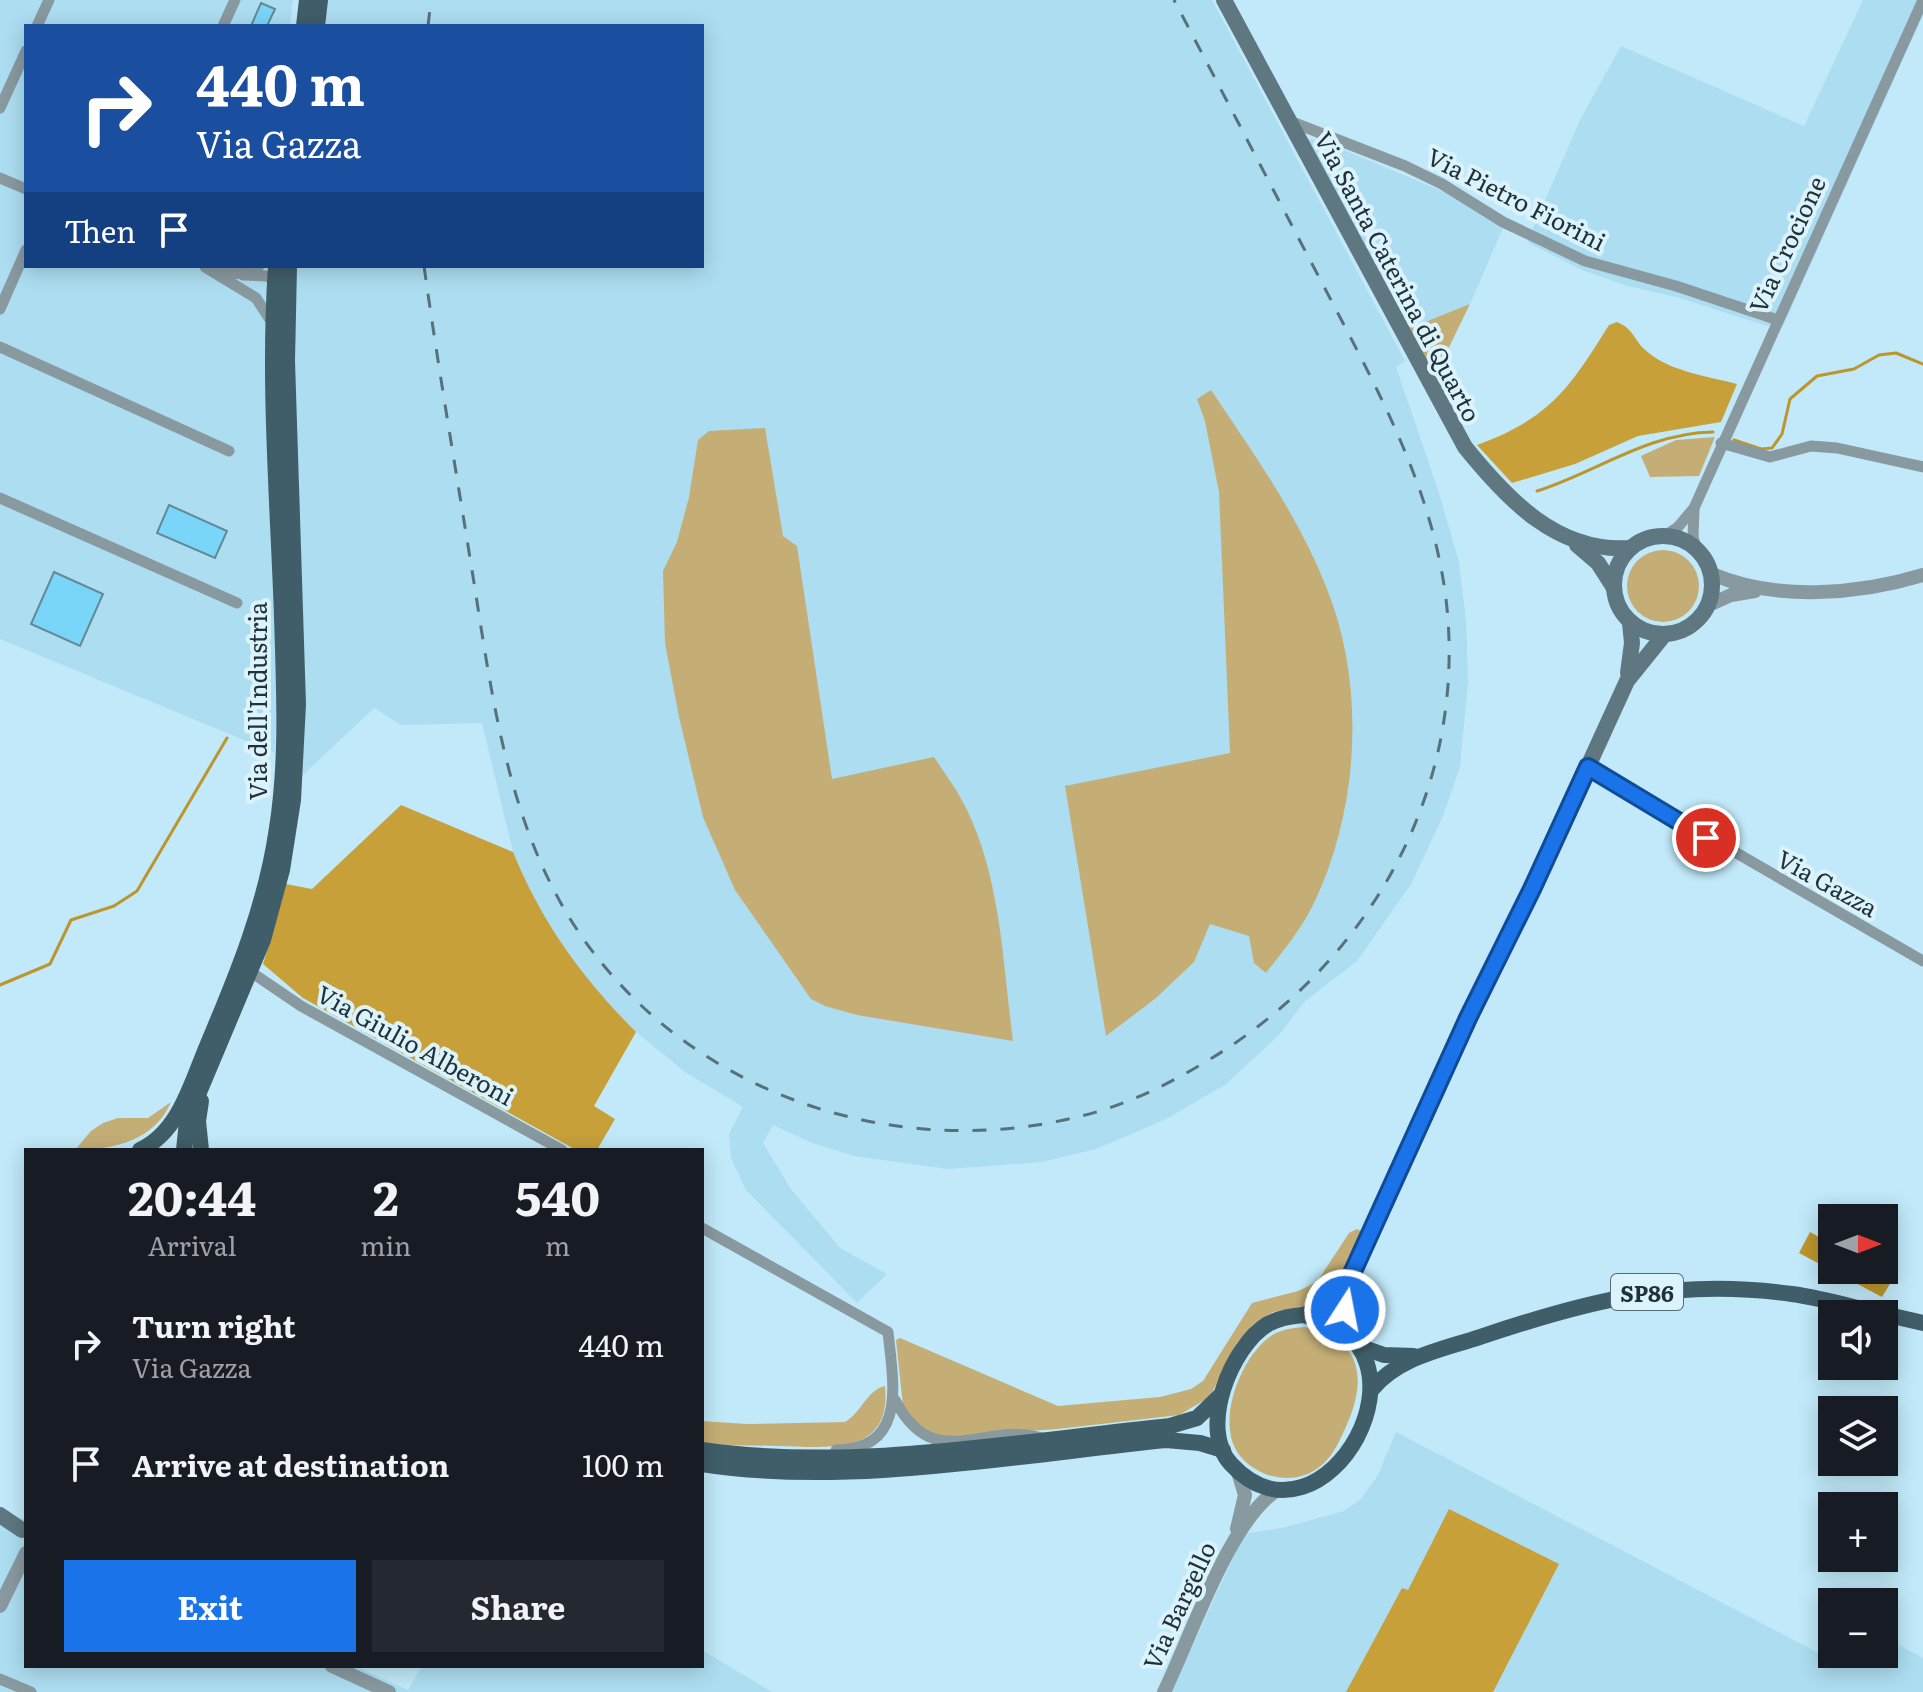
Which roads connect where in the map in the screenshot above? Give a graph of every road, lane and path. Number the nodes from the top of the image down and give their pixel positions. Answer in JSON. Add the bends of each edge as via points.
{"nodes":[{"id":1,"x":49,"y":0,"type":"edge"},
{"id":2,"x":235,"y":0,"type":"edge"},
{"id":3,"x":307,"y":0,"type":"edge"},
{"id":4,"x":320,"y":0,"type":"edge"},
{"id":5,"x":1224,"y":0,"type":"edge"},
{"id":6,"x":1923,"y":0,"type":"edge"},
{"id":7,"x":38,"y":24,"type":"edge"},
{"id":8,"x":224,"y":24,"type":"edge"},
{"id":9,"x":304,"y":24,"type":"edge"},
{"id":10,"x":317,"y":24,"type":"edge"},
{"id":11,"x":24,"y":55,"type":"edge"},
{"id":12,"x":0,"y":108,"type":"edge"},
{"id":13,"x":1286,"y":118,"type":"junction"},
{"id":14,"x":0,"y":178,"type":"edge"},
{"id":15,"x":24,"y":188,"type":"edge"},
{"id":16,"x":24,"y":255,"type":"edge"},
{"id":17,"x":205,"y":268,"type":"edge"},
{"id":18,"x":208,"y":268,"type":"edge"},
{"id":19,"x":253,"y":268,"type":"edge"},
{"id":20,"x":235,"y":274,"type":"junction"},
{"id":21,"x":279,"y":280,"type":"edge"},
{"id":22,"x":245,"y":290,"type":"junction"},
{"id":23,"x":0,"y":309,"type":"edge"},
{"id":24,"x":1778,"y":320,"type":"junction"},
{"id":25,"x":274,"y":329,"type":"junction"},
{"id":26,"x":0,"y":347,"type":"edge"},
{"id":27,"x":1721,"y":443,"type":"junction"},
{"id":28,"x":229,"y":451,"type":"dead end"},
{"id":29,"x":1923,"y":467,"type":"edge"},
{"id":30,"x":0,"y":498,"type":"edge"},
{"id":31,"x":1694,"y":508,"type":"junction"},
{"id":32,"x":1665,"y":536,"type":"junction"},
{"id":33,"x":1573,"y":541,"type":"junction"},
{"id":34,"x":1630,"y":548,"type":"junction"},
{"id":35,"x":1696,"y":548,"type":"junction"},
{"id":36,"x":1712,"y":574,"type":"junction"},
{"id":37,"x":1923,"y":575,"type":"edge"},
{"id":38,"x":1614,"y":588,"type":"junction"},
{"id":39,"x":1772,"y":589,"type":"junction"},
{"id":40,"x":237,"y":603,"type":"dead end"},
{"id":41,"x":1709,"y":605,"type":"junction"},
{"id":42,"x":1630,"y":623,"type":"junction"},
{"id":43,"x":1664,"y":635,"type":"junction"},
{"id":44,"x":1627,"y":681,"type":"junction"},
{"id":45,"x":1588,"y":767,"type":"junction"},
{"id":46,"x":1923,"y":961,"type":"edge"},
{"id":47,"x":251,"y":972,"type":"junction"},
{"id":48,"x":205,"y":1084,"type":"junction"},
{"id":49,"x":143,"y":1148,"type":"edge"},
{"id":50,"x":184,"y":1148,"type":"edge"},
{"id":51,"x":201,"y":1148,"type":"edge"},
{"id":52,"x":558,"y":1148,"type":"edge"},
{"id":53,"x":704,"y":1229,"type":"edge"},
{"id":54,"x":1349,"y":1280,"type":"junction"},
{"id":55,"x":1821,"y":1300,"type":"edge"},
{"id":56,"x":1303,"y":1315,"type":"junction"},
{"id":57,"x":1898,"y":1317,"type":"edge"},
{"id":58,"x":1923,"y":1323,"type":"edge"},
{"id":59,"x":1349,"y":1334,"type":"junction"},
{"id":60,"x":1361,"y":1347,"type":"junction"},
{"id":61,"x":1419,"y":1356,"type":"junction"},
{"id":62,"x":1372,"y":1389,"type":"junction"},
{"id":63,"x":1221,"y":1395,"type":"junction"},
{"id":64,"x":895,"y":1400,"type":"junction"},
{"id":65,"x":1045,"y":1439,"type":"junction"},
{"id":66,"x":704,"y":1450,"type":"edge"},
{"id":67,"x":1223,"y":1450,"type":"junction"},
{"id":68,"x":741,"y":1455,"type":"junction"},
{"id":69,"x":704,"y":1464,"type":"edge"},
{"id":70,"x":1238,"y":1472,"type":"junction"},
{"id":71,"x":1277,"y":1490,"type":"junction"},
{"id":72,"x":2,"y":1516,"type":"edge"},
{"id":73,"x":24,"y":1528,"type":"edge"},
{"id":74,"x":1235,"y":1538,"type":"junction"},
{"id":75,"x":24,"y":1556,"type":"edge"},
{"id":76,"x":14,"y":1573,"type":"junction"},
{"id":77,"x":0,"y":1606,"type":"edge"},
{"id":78,"x":336,"y":1668,"type":"edge"},
{"id":79,"x":0,"y":1679,"type":"edge"},
{"id":80,"x":31,"y":1692,"type":"edge"},
{"id":81,"x":389,"y":1692,"type":"edge"},
{"id":82,"x":1164,"y":1692,"type":"edge"}],
"edges":[{"from":1,"to":7,"type":"street"},
{"from":2,"to":8,"type":"street"},
{"from":3,"to":9,"type":"main road"},
{"from":4,"to":10,"type":"main road"},
{"from":5,"to":13,"type":"main road","name":"Via Santa Caterina di Quarto"},
{"from":6,"to":24,"type":"street","name":"Via Crocione"},
{"from":11,"to":12,"type":"street"},
{"from":13,"to":24,"type":"street","name":"Via Pietro Fiorini","via":[[1405,166],[1585,261]]},
{"from":13,"to":33,"type":"main road","name":"Via Santa Caterina di Quarto","via":[[1465,447],[1532,518]]},
{"from":14,"to":15,"type":"street"},
{"from":16,"to":23,"type":"street"},
{"from":17,"to":22,"type":"street"},
{"from":18,"to":20,"type":"street"},
{"from":19,"to":20,"type":"street"},
{"from":20,"to":21,"type":"street"},
{"from":21,"to":22,"type":"street"},
{"from":21,"to":25,"type":"main road","name":"Via dell'Industria"},
{"from":21,"to":47,"type":"main road","name":"Via dell'Industria","via":[[287,375],[296,768],[282,870]]},
{"from":22,"to":25,"type":"street","via":[[264,307]]},
{"from":24,"to":27,"type":"street","name":"Via Crocione"},
{"from":25,"to":49,"type":"main road","name":"Via dell'Industria","via":[[285,706],[277,830],[249,943],[182,1105],[164,1133]]},
{"from":26,"to":28,"type":"street"},
{"from":27,"to":29,"type":"street","via":[[1770,457],[1811,446],[1837,448]]},
{"from":27,"to":31,"type":"street","name":"Via Crocione"},
{"from":30,"to":40,"type":"street"},
{"from":31,"to":32,"type":"street","name":"Via Crocione"},
{"from":31,"to":35,"type":"street","name":"Via Crocione"},
{"from":32,"to":34,"type":"main road"},
{"from":32,"to":35,"type":"main road"},
{"from":33,"to":34,"type":"main road","name":"Via Santa Caterina di Quarto","via":[[1597,548]]},
{"from":33,"to":38,"type":"main road","name":"Via Santa Caterina di Quarto","via":[[1598,563]]},
{"from":34,"to":38,"type":"main road","via":[[1617,566]]},
{"from":35,"to":36,"type":"main road"},
{"from":36,"to":39,"type":"street"},
{"from":36,"to":41,"type":"main road"},
{"from":37,"to":39,"type":"street","via":[[1847,590]]},
{"from":38,"to":42,"type":"main road"},
{"from":39,"to":41,"type":"street","via":[[1731,595]]},
{"from":41,"to":43,"type":"main road","via":[[1691,627]]},
{"from":42,"to":43,"type":"main road"},
{"from":42,"to":44,"type":"main road"},
{"from":43,"to":44,"type":"main road"},
{"from":44,"to":45,"type":"main road"},
{"from":45,"to":46,"type":"street","name":"Via Gazza"},
{"from":45,"to":54,"type":"main road"},
{"from":47,"to":48,"type":"main road","name":"Via dell'Industria"},
{"from":47,"to":52,"type":"street","name":"Via Giulio Alberoni","via":[[301,1006]]},
{"from":48,"to":50,"type":"main road","name":"Via dell'Industria","via":[[187,1121]]},
{"from":48,"to":51,"type":"main road","via":[[198,1121]]},
{"from":53,"to":64,"type":"street","via":[[888,1332]]},
{"from":54,"to":56,"type":"main road"},
{"from":54,"to":59,"type":"main road"},
{"from":55,"to":61,"type":"main road","number":"SP86","via":[[1706,1288],[1668,1290],[1574,1306]]},
{"from":56,"to":59,"type":"main road","via":[[1333,1323]]},
{"from":56,"to":63,"type":"main road","via":[[1270,1323],[1250,1340]]},
{"from":57,"to":58,"type":"main road","number":"SP86"},
{"from":59,"to":60,"type":"main road"},
{"from":60,"to":61,"type":"main road","number":"SP86","via":[[1384,1355]]},
{"from":60,"to":62,"type":"main road"},
{"from":61,"to":62,"type":"main road","number":"SP86","via":[[1388,1372]]},
{"from":62,"to":71,"type":"main road","via":[[1356,1437],[1333,1470],[1304,1488]]},
{"from":63,"to":65,"type":"main road","via":[[1197,1418],[1170,1426]]},
{"from":63,"to":67,"type":"main road","via":[[1217,1419]]},
{"from":64,"to":65,"type":"street","via":[[906,1422],[932,1439],[1029,1433]]},
{"from":64,"to":68,"type":"street","via":[[883,1430],[859,1447],[764,1449]]},
{"from":65,"to":68,"type":"main road","via":[[871,1456]]},
{"from":66,"to":68,"type":"main road"},
{"from":67,"to":69,"type":"main road","via":[[1166,1440],[844,1471]]},
{"from":67,"to":70,"type":"main road"},
{"from":70,"to":71,"type":"main road"},
{"from":70,"to":74,"type":"street","name":"Via Bargello","via":[[1245,1495]]},
{"from":71,"to":74,"type":"street","name":"Via Bargello","via":[[1260,1502]]},
{"from":72,"to":73,"type":"main road"},
{"from":73,"to":76,"type":"street"},
{"from":74,"to":82,"type":"street","name":"Via Bargello"},
{"from":75,"to":76,"type":"street"},
{"from":76,"to":77,"type":"street"},
{"from":78,"to":81,"type":"street"},
{"from":79,"to":80,"type":"street"}]}
